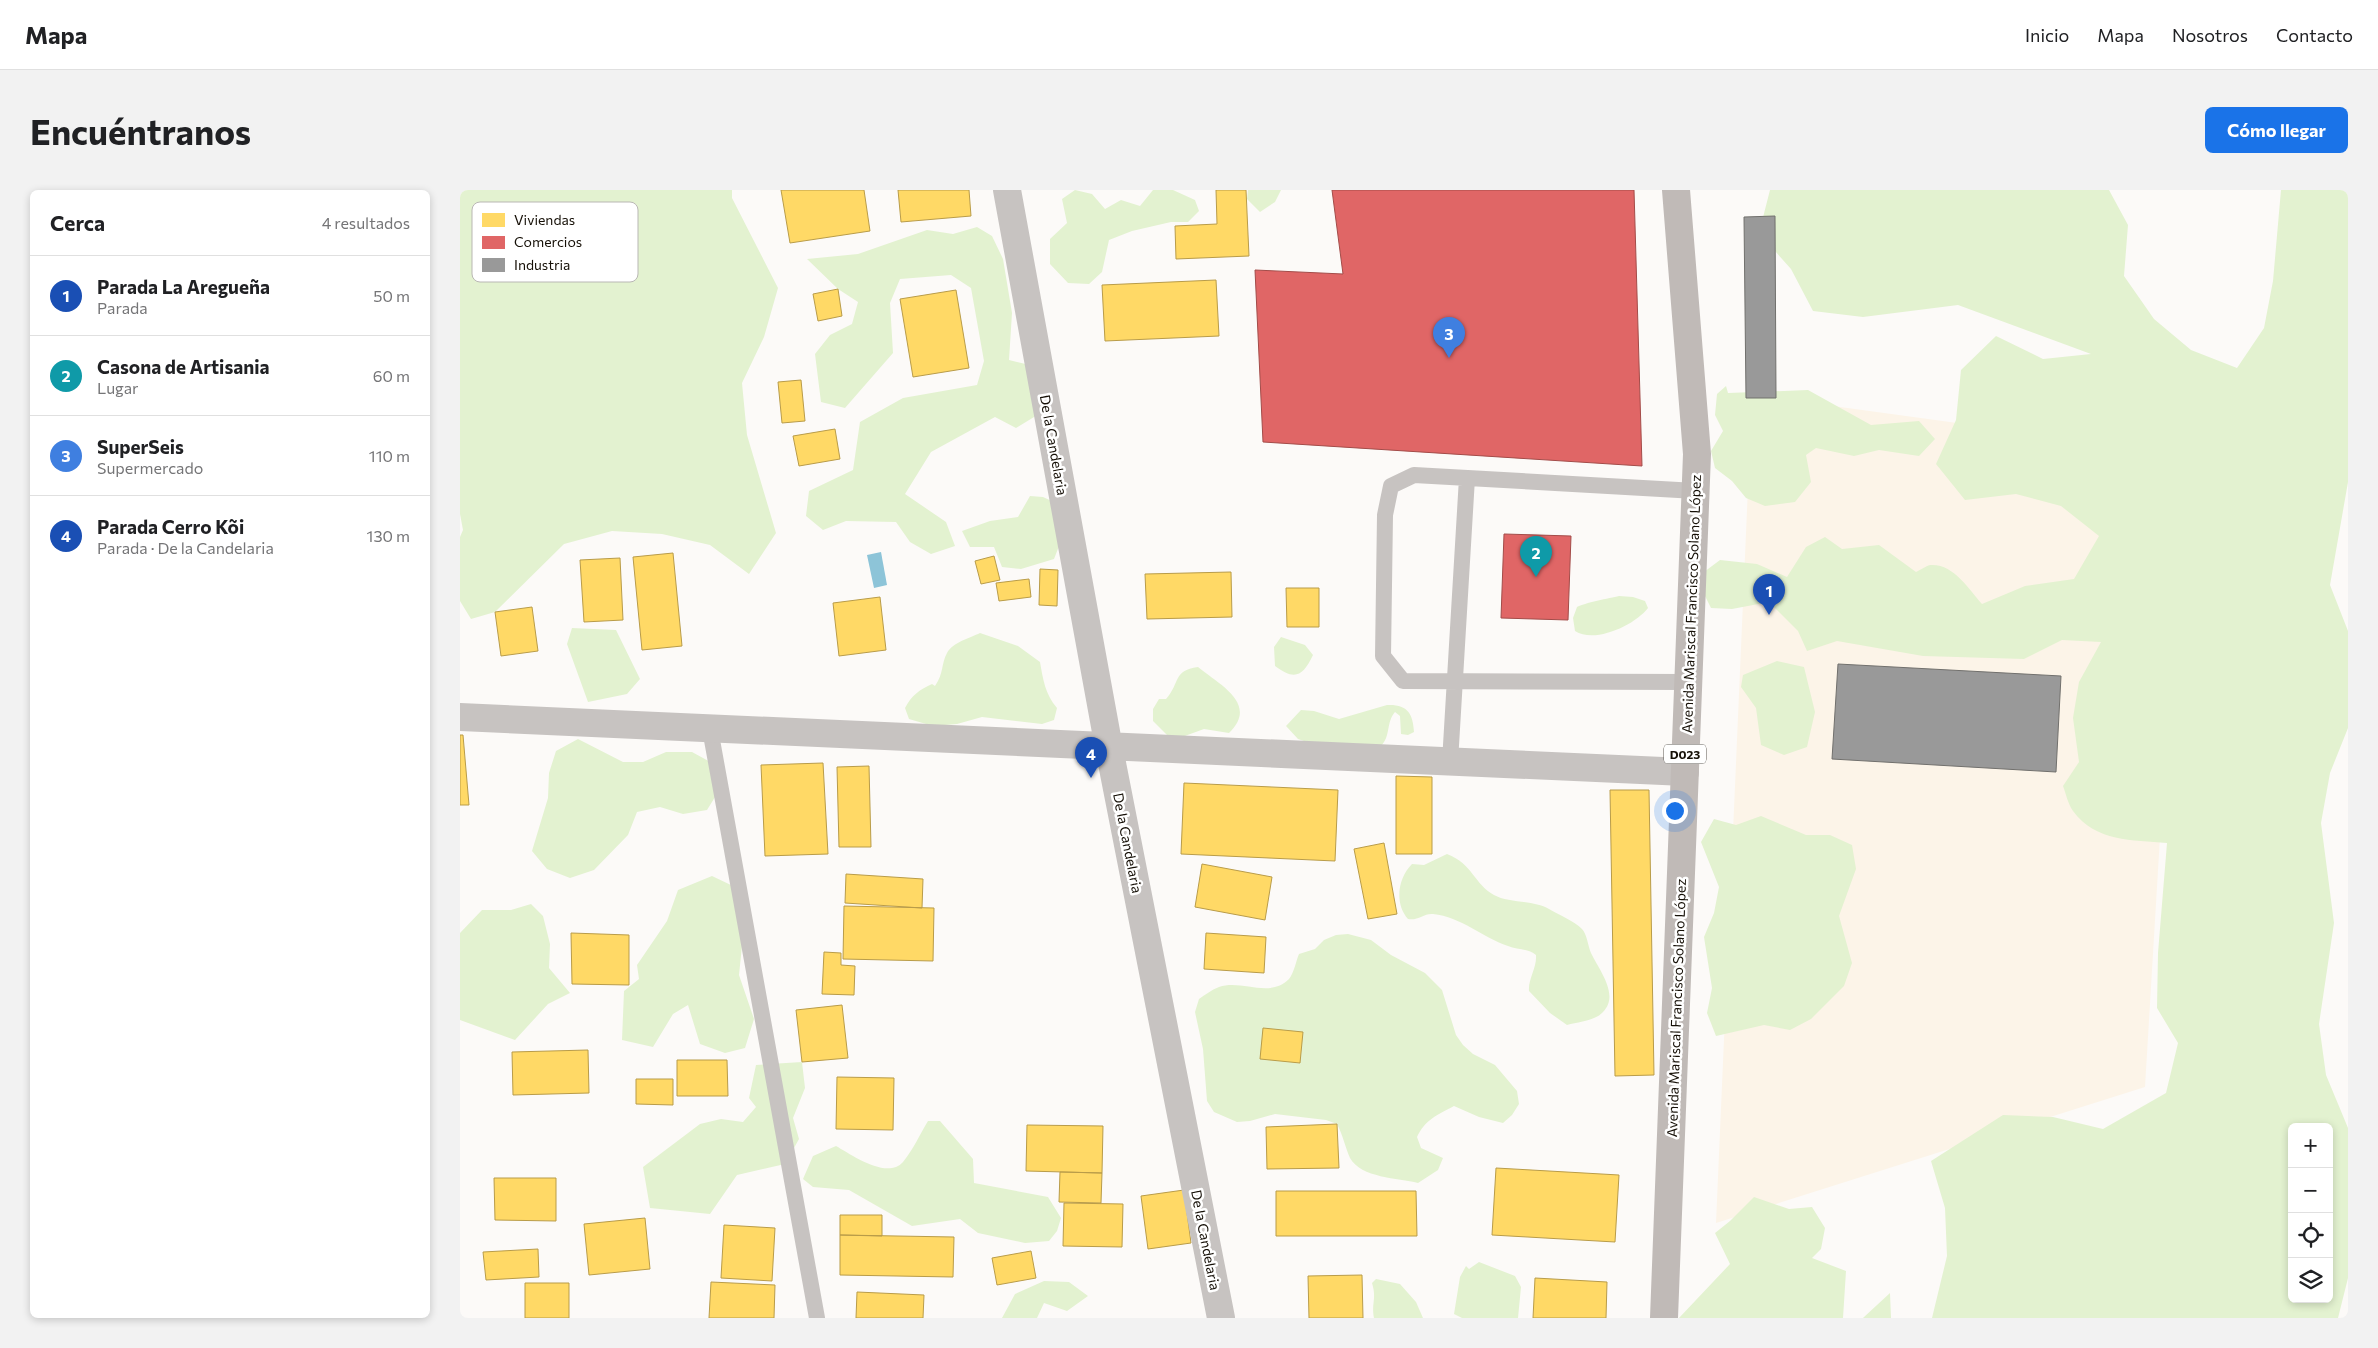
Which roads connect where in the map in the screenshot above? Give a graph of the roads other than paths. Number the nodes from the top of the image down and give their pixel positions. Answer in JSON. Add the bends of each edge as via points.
{"nodes":[{"id":1,"x":1007,"y":190,"type":"edge"},
{"id":2,"x":1676,"y":190,"type":"edge"},
{"id":3,"x":1467,"y":478,"type":"junction"},
{"id":4,"x":1696,"y":491,"type":"junction"},
{"id":5,"x":1454,"y":682,"type":"junction"},
{"id":6,"x":1688,"y":682,"type":"junction"},
{"id":7,"x":460,"y":717,"type":"edge"},
{"id":8,"x":710,"y":729,"type":"junction"},
{"id":9,"x":1110,"y":748,"type":"junction"},
{"id":10,"x":1450,"y":762,"type":"junction"},
{"id":11,"x":1685,"y":772,"type":"junction"},
{"id":12,"x":817,"y":1318,"type":"edge"},
{"id":13,"x":1221,"y":1318,"type":"edge"},
{"id":14,"x":1664,"y":1318,"type":"edge"}],
"edges":[{"from":1,"to":9,"type":"street","name":"De la Candelaria"},
{"from":2,"to":4,"type":"main road","name":"Avenida Mariscal Francisco Solano López","number":"D023","via":[[1697,454]]},
{"from":3,"to":4,"type":"lane"},
{"from":3,"to":5,"type":"lane"},
{"from":3,"to":5,"type":"lane","via":[[1414,475],[1391,486],[1386,515],[1383,656],[1403,681]]},
{"from":4,"to":6,"type":"main road","name":"Avenida Mariscal Francisco Solano López","number":"D023"},
{"from":5,"to":6,"type":"lane"},
{"from":5,"to":10,"type":"lane"},
{"from":6,"to":11,"type":"main road","name":"Avenida Mariscal Francisco Solano López","number":"D023"},
{"from":7,"to":8,"type":"street"},
{"from":8,"to":9,"type":"street"},
{"from":8,"to":12,"type":"lane"},
{"from":9,"to":10,"type":"street"},
{"from":9,"to":13,"type":"street","name":"De la Candelaria"},
{"from":10,"to":11,"type":"street"},
{"from":11,"to":14,"type":"main road","name":"Avenida Mariscal Francisco Solano López","number":"D023"}]}
